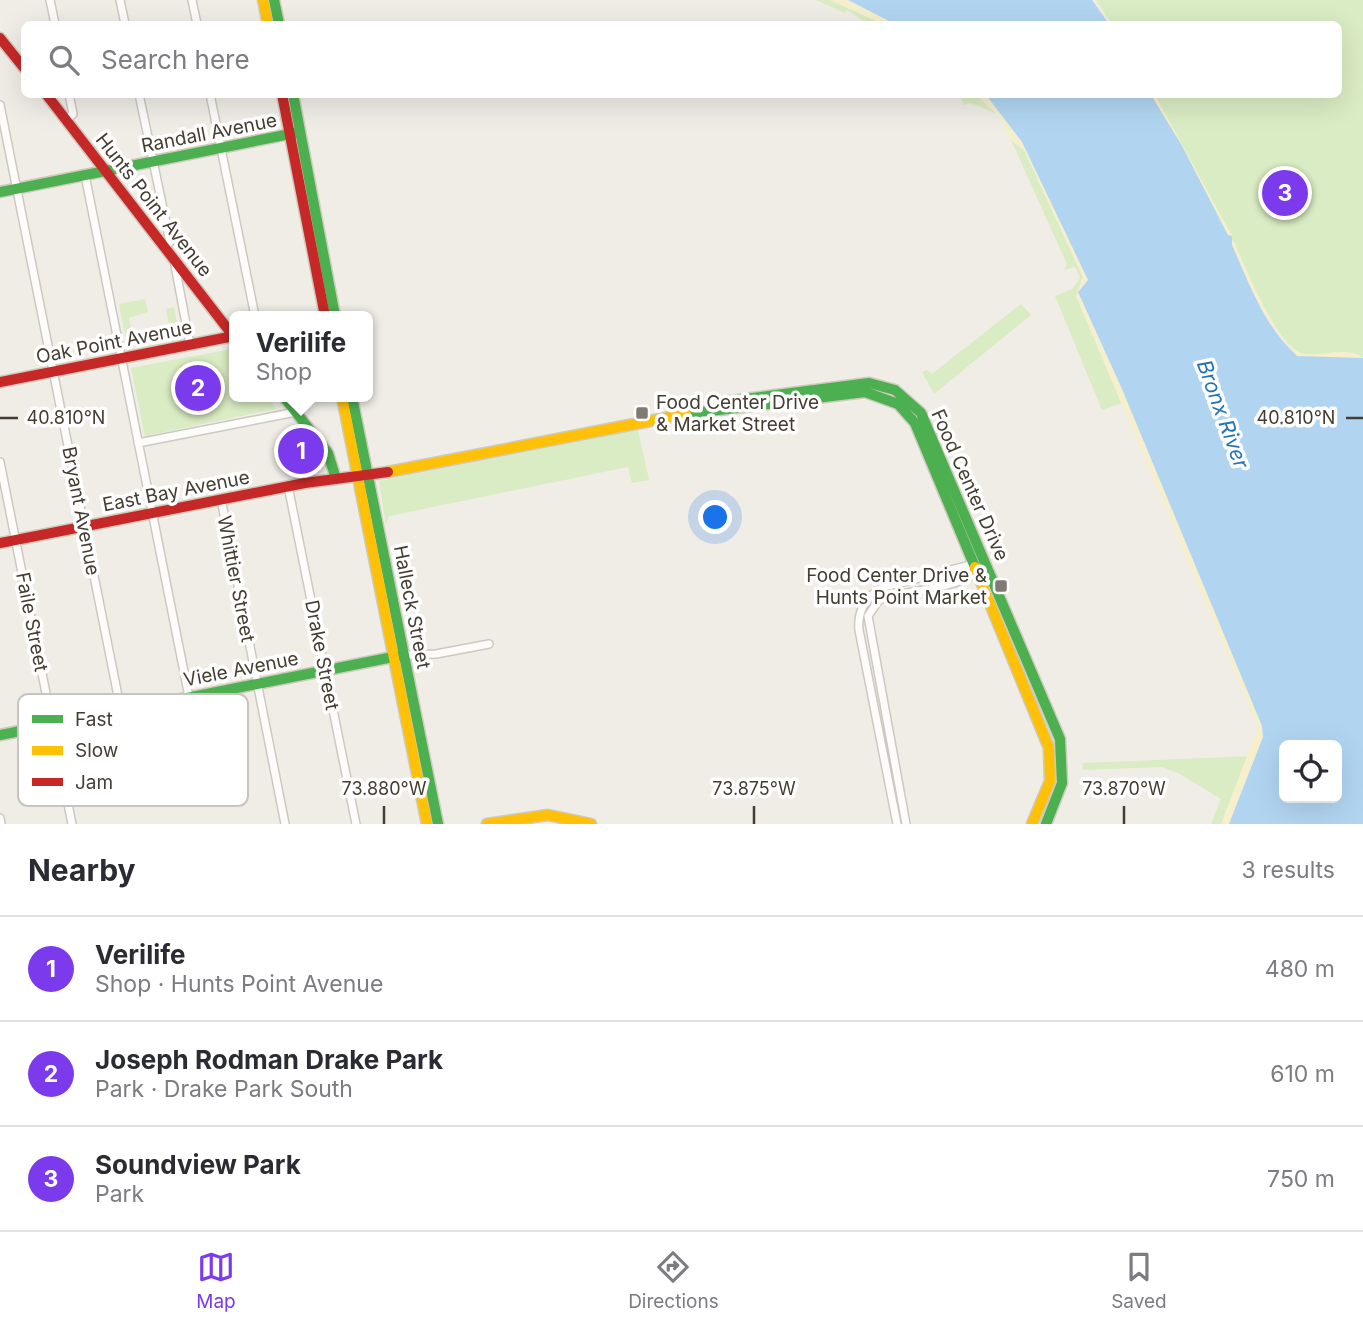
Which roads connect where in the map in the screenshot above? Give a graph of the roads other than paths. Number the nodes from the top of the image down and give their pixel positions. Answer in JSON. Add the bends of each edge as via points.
{"nodes":[{"id":1,"x":50,"y":0,"type":"edge"},
{"id":2,"x":120,"y":0,"type":"edge"},
{"id":3,"x":192,"y":0,"type":"edge"},
{"id":4,"x":263,"y":0,"type":"edge"},
{"id":5,"x":274,"y":0,"type":"edge"},
{"id":6,"x":54,"y":21,"type":"edge"},
{"id":7,"x":124,"y":21,"type":"edge"},
{"id":8,"x":196,"y":21,"type":"edge"},
{"id":9,"x":267,"y":21,"type":"edge"},
{"id":10,"x":278,"y":21,"type":"edge"},
{"id":11,"x":0,"y":39,"type":"edge"},
{"id":12,"x":21,"y":64,"type":"edge"},
{"id":13,"x":49,"y":98,"type":"edge"},
{"id":14,"x":64,"y":98,"type":"edge"},
{"id":15,"x":70,"y":98,"type":"edge"},
{"id":16,"x":140,"y":98,"type":"edge"},
{"id":17,"x":212,"y":98,"type":"edge"},
{"id":18,"x":283,"y":98,"type":"edge"},
{"id":19,"x":293,"y":98,"type":"edge"},
{"id":20,"x":0,"y":105,"type":"edge"},
{"id":21,"x":55,"y":106,"type":"junction"},
{"id":22,"x":66,"y":120,"type":"junction"},
{"id":23,"x":295,"y":133,"type":"junction"},
{"id":24,"x":221,"y":148,"type":"junction"},
{"id":25,"x":152,"y":162,"type":"junction"},
{"id":26,"x":105,"y":171,"type":"junction"},
{"id":27,"x":85,"y":175,"type":"junction"},
{"id":28,"x":16,"y":189,"type":"junction"},
{"id":29,"x":0,"y":192,"type":"edge"},
{"id":30,"x":165,"y":218,"type":"junction"},
{"id":31,"x":150,"y":229,"type":"junction"},
{"id":32,"x":165,"y":247,"type":"junction"},
{"id":33,"x":174,"y":259,"type":"junction"},
{"id":34,"x":190,"y":280,"type":"junction"},
{"id":35,"x":178,"y":290,"type":"junction"},
{"id":36,"x":254,"y":311,"type":"edge"},
{"id":37,"x":330,"y":311,"type":"edge"},
{"id":38,"x":229,"y":330,"type":"edge"},
{"id":39,"x":229,"y":337,"type":"edge"},
{"id":40,"x":190,"y":345,"type":"junction"},
{"id":41,"x":121,"y":358,"type":"junction"},
{"id":42,"x":53,"y":372,"type":"junction"},
{"id":43,"x":0,"y":382,"type":"edge"},
{"id":44,"x":288,"y":402,"type":"edge"},
{"id":45,"x":343,"y":402,"type":"edge"},
{"id":46,"x":353,"y":402,"type":"edge"},
{"id":47,"x":296,"y":412,"type":"junction"},
{"id":48,"x":664,"y":418,"type":"junction"},
{"id":49,"x":138,"y":443,"type":"junction"},
{"id":50,"x":930,"y":459,"type":"junction"},
{"id":51,"x":0,"y":462,"type":"edge"},
{"id":52,"x":363,"y":476,"type":"junction"},
{"id":53,"x":337,"y":479,"type":"junction"},
{"id":54,"x":289,"y":486,"type":"junction"},
{"id":55,"x":221,"y":499,"type":"junction"},
{"id":56,"x":152,"y":513,"type":"junction"},
{"id":57,"x":966,"y":515,"type":"junction"},
{"id":58,"x":84,"y":527,"type":"junction"},
{"id":59,"x":16,"y":540,"type":"junction"},
{"id":60,"x":0,"y":543,"type":"edge"},
{"id":61,"x":986,"y":563,"type":"junction"},
{"id":62,"x":976,"y":569,"type":"junction"},
{"id":63,"x":489,"y":644,"type":"dead end"},
{"id":64,"x":399,"y":656,"type":"junction"},
{"id":65,"x":324,"y":670,"type":"junction"},
{"id":66,"x":257,"y":684,"type":"junction"},
{"id":67,"x":46,"y":694,"type":"edge"},
{"id":68,"x":118,"y":694,"type":"edge"},
{"id":69,"x":188,"y":694,"type":"edge"},
{"id":70,"x":205,"y":694,"type":"edge"},
{"id":71,"x":18,"y":731,"type":"edge"},
{"id":72,"x":0,"y":735,"type":"edge"},
{"id":73,"x":68,"y":806,"type":"edge"},
{"id":74,"x":0,"y":818,"type":"edge"},
{"id":75,"x":1,"y":824,"type":"edge"},
{"id":76,"x":72,"y":824,"type":"edge"},
{"id":77,"x":285,"y":824,"type":"edge"},
{"id":78,"x":356,"y":824,"type":"edge"},
{"id":79,"x":427,"y":824,"type":"edge"},
{"id":80,"x":438,"y":824,"type":"edge"},
{"id":81,"x":487,"y":824,"type":"edge"},
{"id":82,"x":592,"y":824,"type":"edge"},
{"id":83,"x":897,"y":824,"type":"edge"},
{"id":84,"x":906,"y":824,"type":"edge"},
{"id":85,"x":1032,"y":824,"type":"edge"},
{"id":86,"x":1046,"y":824,"type":"edge"}],
"edges":[{"from":1,"to":6,"type":"street"},
{"from":2,"to":7,"type":"street"},
{"from":3,"to":8,"type":"street"},
{"from":4,"to":9,"type":"main road"},
{"from":5,"to":10,"type":"main road"},
{"from":11,"to":12,"type":"main road"},
{"from":13,"to":21,"type":"main road","name":"Hunts Point Avenue"},
{"from":14,"to":21,"type":"street"},
{"from":15,"to":22,"type":"street","via":[[73,114]]},
{"from":16,"to":25,"type":"street"},
{"from":17,"to":24,"type":"street"},
{"from":18,"to":23,"type":"main road"},
{"from":19,"to":23,"type":"main road"},
{"from":20,"to":28,"type":"street","name":"Bryant Avenue"},
{"from":21,"to":22,"type":"main road","name":"Hunts Point Avenue"},
{"from":22,"to":26,"type":"main road","name":"Hunts Point Avenue"},
{"from":23,"to":24,"type":"main road","name":"Randall Avenue"},
{"from":23,"to":37,"type":"main road"},
{"from":24,"to":25,"type":"main road","name":"Randall Avenue"},
{"from":24,"to":36,"type":"street"},
{"from":25,"to":26,"type":"main road","name":"Randall Avenue"},
{"from":25,"to":30,"type":"street"},
{"from":26,"to":27,"type":"main road","name":"Randall Avenue"},
{"from":26,"to":31,"type":"main road","name":"Hunts Point Avenue"},
{"from":27,"to":28,"type":"main road","name":"Randall Avenue"},
{"from":27,"to":41,"type":"street"},
{"from":28,"to":29,"type":"main road","name":"Randall Avenue"},
{"from":28,"to":42,"type":"street","name":"Bryant Avenue"},
{"from":30,"to":31,"type":"street"},
{"from":30,"to":32,"type":"street","via":[[170,242]]},
{"from":31,"to":32,"type":"main road","name":"Hunts Point Avenue"},
{"from":32,"to":33,"type":"main road","name":"Hunts Point Avenue"},
{"from":33,"to":34,"type":"main road","name":"Hunts Point Avenue"},
{"from":33,"to":35,"type":"street"},
{"from":34,"to":35,"type":"street"},
{"from":34,"to":38,"type":"main road","name":"Hunts Point Avenue"},
{"from":35,"to":40,"type":"street"},
{"from":39,"to":40,"type":"main road","name":"Oak Point Avenue"},
{"from":40,"to":41,"type":"main road","name":"Oak Point Avenue"},
{"from":41,"to":42,"type":"main road","name":"Oak Point Avenue"},
{"from":41,"to":49,"type":"street"},
{"from":42,"to":43,"type":"main road","name":"Oak Point Avenue"},
{"from":42,"to":58,"type":"street","name":"Bryant Avenue"},
{"from":44,"to":47,"type":"main road"},
{"from":45,"to":52,"type":"main road","name":"Halleck Street"},
{"from":46,"to":52,"type":"main road","name":"Halleck Street"},
{"from":47,"to":49,"type":"street"},
{"from":47,"to":53,"type":"main road","via":[[328,453]]},
{"from":48,"to":50,"type":"main road","name":"Food Center Drive","via":[[872,393],[892,400],[908,413]]},
{"from":48,"to":52,"type":"main road","name":"Food Center Drive"},
{"from":48,"to":57,"type":"main road","name":"Food Center Drive","via":[[753,395],[855,381],[881,384],[904,396],[921,413]]},
{"from":49,"to":56,"type":"street"},
{"from":50,"to":57,"type":"main road"},
{"from":50,"to":62,"type":"main road","name":"Food Center Drive"},
{"from":51,"to":59,"type":"street","name":"Faile Street"},
{"from":52,"to":53,"type":"main road","name":"East Bay Avenue"},
{"from":52,"to":64,"type":"main road","name":"Halleck Street"},
{"from":53,"to":54,"type":"main road","name":"East Bay Avenue"},
{"from":54,"to":55,"type":"main road","name":"East Bay Avenue"},
{"from":54,"to":65,"type":"street","name":"Drake Street"},
{"from":55,"to":56,"type":"main road","name":"East Bay Avenue"},
{"from":55,"to":66,"type":"street","name":"Whittier Street"},
{"from":56,"to":58,"type":"main road","name":"East Bay Avenue"},
{"from":56,"to":69,"type":"street"},
{"from":57,"to":61,"type":"main road","name":"Food Center Drive"},
{"from":58,"to":59,"type":"main road","name":"East Bay Avenue"},
{"from":58,"to":68,"type":"street","name":"Bryant Avenue"},
{"from":59,"to":60,"type":"main road","name":"East Bay Avenue"},
{"from":59,"to":67,"type":"street","name":"Faile Street"},
{"from":61,"to":62,"type":"street"},
{"from":61,"to":86,"type":"main road","name":"Food Center Drive","via":[[1062,746],[1062,786]]},
{"from":62,"to":83,"type":"street","via":[[884,587],[871,595],[859,615]]},
{"from":62,"to":84,"type":"street","via":[[885,598],[868,616]]},
{"from":62,"to":85,"type":"main road","name":"Food Center Drive","via":[[1049,746],[1050,783]]},
{"from":63,"to":64,"type":"street","name":"Viele Avenue"},
{"from":64,"to":65,"type":"main road","name":"Viele Avenue"},
{"from":64,"to":79,"type":"main road","name":"Halleck Street"},
{"from":64,"to":80,"type":"main road","name":"Halleck Street"},
{"from":65,"to":66,"type":"main road","name":"Viele Avenue"},
{"from":65,"to":78,"type":"street","name":"Drake Street"},
{"from":66,"to":70,"type":"main road","name":"Viele Avenue"},
{"from":66,"to":77,"type":"street","name":"Whittier Street"},
{"from":71,"to":72,"type":"main road","name":"Viele Avenue"},
{"from":73,"to":76,"type":"street","name":"Faile Street"},
{"from":74,"to":75,"type":"street"},
{"from":81,"to":82,"type":"main road","via":[[548,815]]}]}
